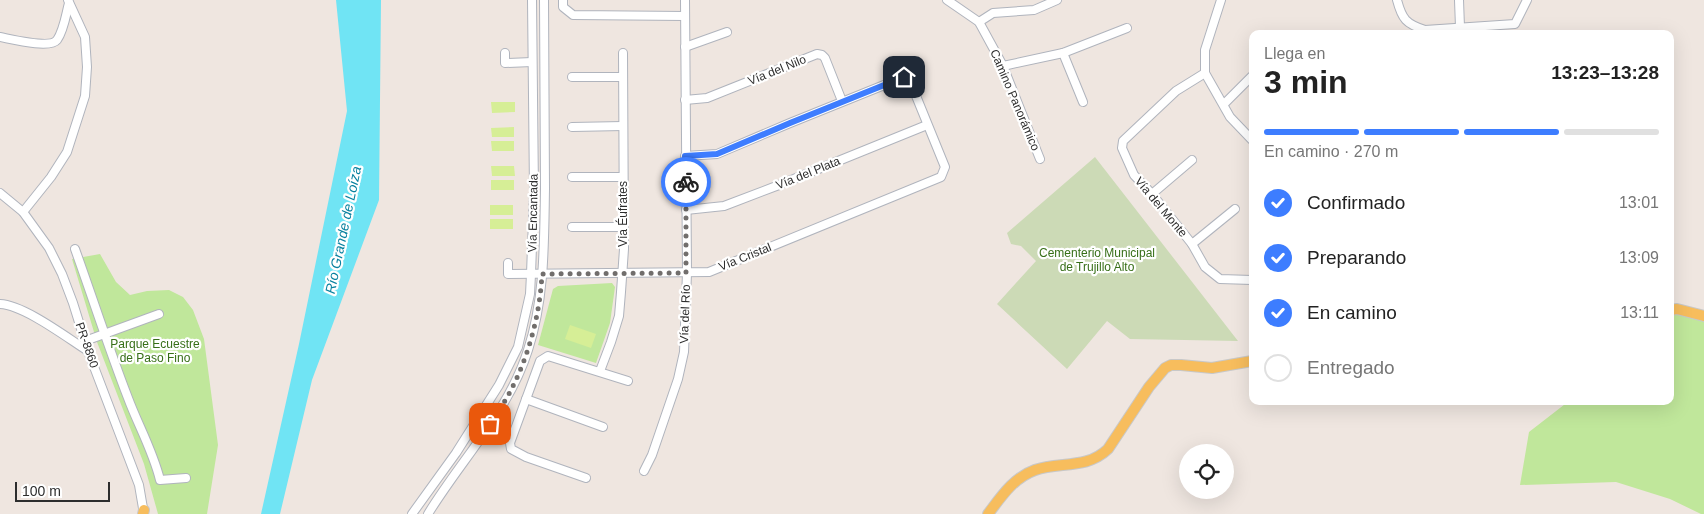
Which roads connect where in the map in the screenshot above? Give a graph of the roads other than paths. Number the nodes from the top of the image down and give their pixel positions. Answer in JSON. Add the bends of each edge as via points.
{"nodes":[{"id":1,"x":532,"y":0,"type":"edge"},
{"id":2,"x":544,"y":0,"type":"edge"},
{"id":3,"x":563,"y":0,"type":"edge"},
{"id":4,"x":685,"y":0,"type":"edge"},
{"id":5,"x":947,"y":0,"type":"edge"},
{"id":6,"x":1057,"y":0,"type":"edge"},
{"id":7,"x":1221,"y":0,"type":"edge"},
{"id":8,"x":1397,"y":0,"type":"edge"},
{"id":9,"x":1459,"y":0,"type":"edge"},
{"id":10,"x":1527,"y":0,"type":"edge"},
{"id":11,"x":69,"y":2,"type":"edge"},
{"id":12,"x":685,"y":16,"type":"junction"},
{"id":13,"x":980,"y":22,"type":"junction"},
{"id":14,"x":1460,"y":27,"type":"junction"},
{"id":15,"x":1127,"y":28,"type":"dead end"},
{"id":16,"x":727,"y":32,"type":"dead end"},
{"id":17,"x":0,"y":37,"type":"edge"},
{"id":18,"x":686,"y":47,"type":"junction"},
{"id":19,"x":505,"y":53,"type":"dead end"},
{"id":20,"x":623,"y":53,"type":"dead end"},
{"id":21,"x":1063,"y":53,"type":"junction"},
{"id":22,"x":532,"y":62,"type":"junction"},
{"id":23,"x":1003,"y":66,"type":"junction"},
{"id":24,"x":1205,"y":73,"type":"junction"},
{"id":25,"x":572,"y":77,"type":"dead end"},
{"id":26,"x":623,"y":77,"type":"junction"},
{"id":27,"x":1249,"y":79,"type":"edge"},
{"id":28,"x":685,"y":100,"type":"junction"},
{"id":29,"x":842,"y":101,"type":"junction"},
{"id":30,"x":1083,"y":102,"type":"dead end"},
{"id":31,"x":1224,"y":104,"type":"junction"},
{"id":32,"x":927,"y":125,"type":"junction"},
{"id":33,"x":623,"y":126,"type":"junction"},
{"id":34,"x":572,"y":127,"type":"dead end"},
{"id":35,"x":1249,"y":137,"type":"edge"},
{"id":36,"x":685,"y":156,"type":"junction"},
{"id":37,"x":1040,"y":159,"type":"dead end"},
{"id":38,"x":1192,"y":160,"type":"dead end"},
{"id":39,"x":572,"y":177,"type":"dead end"},
{"id":40,"x":623,"y":177,"type":"junction"},
{"id":41,"x":0,"y":193,"type":"edge"},
{"id":42,"x":1152,"y":194,"type":"junction"},
{"id":43,"x":1235,"y":209,"type":"dead end"},
{"id":44,"x":686,"y":210,"type":"junction"},
{"id":45,"x":23,"y":212,"type":"junction"},
{"id":46,"x":572,"y":227,"type":"dead end"},
{"id":47,"x":623,"y":227,"type":"junction"},
{"id":48,"x":1192,"y":244,"type":"junction"},
{"id":49,"x":75,"y":249,"type":"dead end"},
{"id":50,"x":508,"y":264,"type":"dead end"},
{"id":51,"x":622,"y":272,"type":"junction"},
{"id":52,"x":686,"y":273,"type":"junction"},
{"id":53,"x":532,"y":274,"type":"junction"},
{"id":54,"x":542,"y":274,"type":"junction"},
{"id":55,"x":1249,"y":280,"type":"edge"},
{"id":56,"x":0,"y":304,"type":"edge"},
{"id":57,"x":1674,"y":309,"type":"edge"},
{"id":58,"x":159,"y":314,"type":"dead end"},
{"id":59,"x":1704,"y":316,"type":"edge"},
{"id":60,"x":104,"y":334,"type":"junction"},
{"id":61,"x":84,"y":341,"type":"junction"},
{"id":62,"x":88,"y":350,"type":"junction"},
{"id":63,"x":1249,"y":362,"type":"edge"},
{"id":64,"x":600,"y":371,"type":"junction"},
{"id":65,"x":628,"y":381,"type":"dead end"},
{"id":66,"x":526,"y":399,"type":"junction"},
{"id":67,"x":604,"y":427,"type":"dead end"},
{"id":68,"x":644,"y":471,"type":"dead end"},
{"id":69,"x":186,"y":478,"type":"dead end"},
{"id":70,"x":586,"y":478,"type":"dead end"},
{"id":71,"x":143,"y":513,"type":"edge"},
{"id":72,"x":412,"y":514,"type":"edge"},
{"id":73,"x":428,"y":514,"type":"edge"},
{"id":74,"x":988,"y":514,"type":"edge"}],
"edges":[{"from":1,"to":22,"type":"street","name":"Vía Encantada"},
{"from":2,"to":54,"type":"street","name":"Vía Encantada"},
{"from":3,"to":12,"type":"street","via":[[563,8],[573,15]]},
{"from":4,"to":12,"type":"street","name":"Vía del Río"},
{"from":5,"to":13,"type":"street","name":"Camino Panorámico"},
{"from":6,"to":13,"type":"street","via":[[1034,10],[993,13]]},
{"from":7,"to":24,"type":"street","via":[[1205,50]]},
{"from":8,"to":14,"type":"street","via":[[1402,17],[1412,26],[1425,30]]},
{"from":9,"to":14,"type":"street"},
{"from":10,"to":14,"type":"street","via":[[1516,24]]},
{"from":11,"to":17,"type":"street","via":[[62,27],[52,44]]},
{"from":11,"to":45,"type":"street","via":[[85,37],[85,96],[66,152]]},
{"from":12,"to":18,"type":"street","name":"Vía del Río"},
{"from":13,"to":23,"type":"street","name":"Camino Panorámico"},
{"from":15,"to":21,"type":"street"},
{"from":16,"to":18,"type":"street"},
{"from":18,"to":28,"type":"street","name":"Vía del Río"},
{"from":19,"to":22,"type":"street","via":[[506,64]]},
{"from":20,"to":26,"type":"street","name":"Vía Éufrates"},
{"from":21,"to":23,"type":"street"},
{"from":21,"to":30,"type":"street"},
{"from":22,"to":53,"type":"street","name":"Vía Encantada"},
{"from":23,"to":37,"type":"street","name":"Camino Panorámico"},
{"from":24,"to":31,"type":"street"},
{"from":24,"to":42,"type":"street","name":"Vía del Monte","via":[[1176,91],[1123,140],[1122,148],[1134,176]]},
{"from":25,"to":26,"type":"street"},
{"from":26,"to":33,"type":"street","name":"Vía Éufrates"},
{"from":27,"to":31,"type":"street"},
{"from":28,"to":29,"type":"street","name":"Vía del Nilo","via":[[707,98],[817,54],[825,58]]},
{"from":28,"to":36,"type":"street","name":"Vía del Río"},
{"from":29,"to":32,"type":"street","via":[[904,77],[912,86]]},
{"from":29,"to":36,"type":"street","via":[[717,154]]},
{"from":31,"to":35,"type":"street","via":[[1230,117]]},
{"from":32,"to":44,"type":"street","name":"Vía del Plata","via":[[724,206]]},
{"from":32,"to":52,"type":"street","name":"Vía Cristal","via":[[945,167],[941,177],[723,267],[708,272]]},
{"from":33,"to":34,"type":"street"},
{"from":33,"to":40,"type":"street","name":"Vía Éufrates"},
{"from":36,"to":44,"type":"street","name":"Vía del Río"},
{"from":38,"to":42,"type":"street"},
{"from":39,"to":40,"type":"street"},
{"from":40,"to":47,"type":"street","name":"Vía Éufrates"},
{"from":41,"to":45,"type":"street","name":"PR-8860","number":"PR-8860"},
{"from":42,"to":48,"type":"street","name":"Vía del Monte"},
{"from":43,"to":48,"type":"street"},
{"from":44,"to":52,"type":"street","name":"Vía del Río"},
{"from":45,"to":61,"type":"street","name":"PR-8860","number":"PR-8860","via":[[49,248],[73,303]]},
{"from":46,"to":47,"type":"street"},
{"from":47,"to":51,"type":"street","name":"Vía Éufrates"},
{"from":48,"to":55,"type":"street","name":"Vía del Monte","via":[[1205,267],[1220,279]]},
{"from":49,"to":60,"type":"street"},
{"from":50,"to":53,"type":"street","name":"Vía Cristal","via":[[508,274]]},
{"from":51,"to":52,"type":"street","name":"Vía Cristal"},
{"from":51,"to":54,"type":"street","name":"Vía Cristal"},
{"from":51,"to":64,"type":"street","name":"Vía Éufrates","via":[[619,316]]},
{"from":52,"to":68,"type":"street","name":"Vía del Río","via":[[684,352],[678,379]]},
{"from":53,"to":54,"type":"street","name":"Vía Cristal"},
{"from":53,"to":72,"type":"street","name":"Vía Encantada","via":[[518,347],[500,385]]},
{"from":54,"to":73,"type":"street","name":"Vía Encantada","via":[[541,294],[528,350],[510,391]]},
{"from":56,"to":62,"type":"street","via":[[33,316]]},
{"from":57,"to":59,"type":"main road"},
{"from":58,"to":60,"type":"street"},
{"from":60,"to":61,"type":"street"},
{"from":60,"to":69,"type":"street","via":[[160,480]]},
{"from":61,"to":62,"type":"street","name":"PR-8860","number":"PR-8860"},
{"from":62,"to":71,"type":"street","name":"PR-8860","number":"PR-8860","via":[[139,485]]},
{"from":63,"to":74,"type":"main road","via":[[1212,368],[1171,365],[1165,368],[1102,454],[1070,465],[1035,470],[1023,476],[1014,482]]},
{"from":64,"to":65,"type":"street"},
{"from":64,"to":66,"type":"street","via":[[548,356],[540,361]]},
{"from":66,"to":67,"type":"street"},
{"from":66,"to":70,"type":"street","via":[[510,442],[511,449]]}]}
